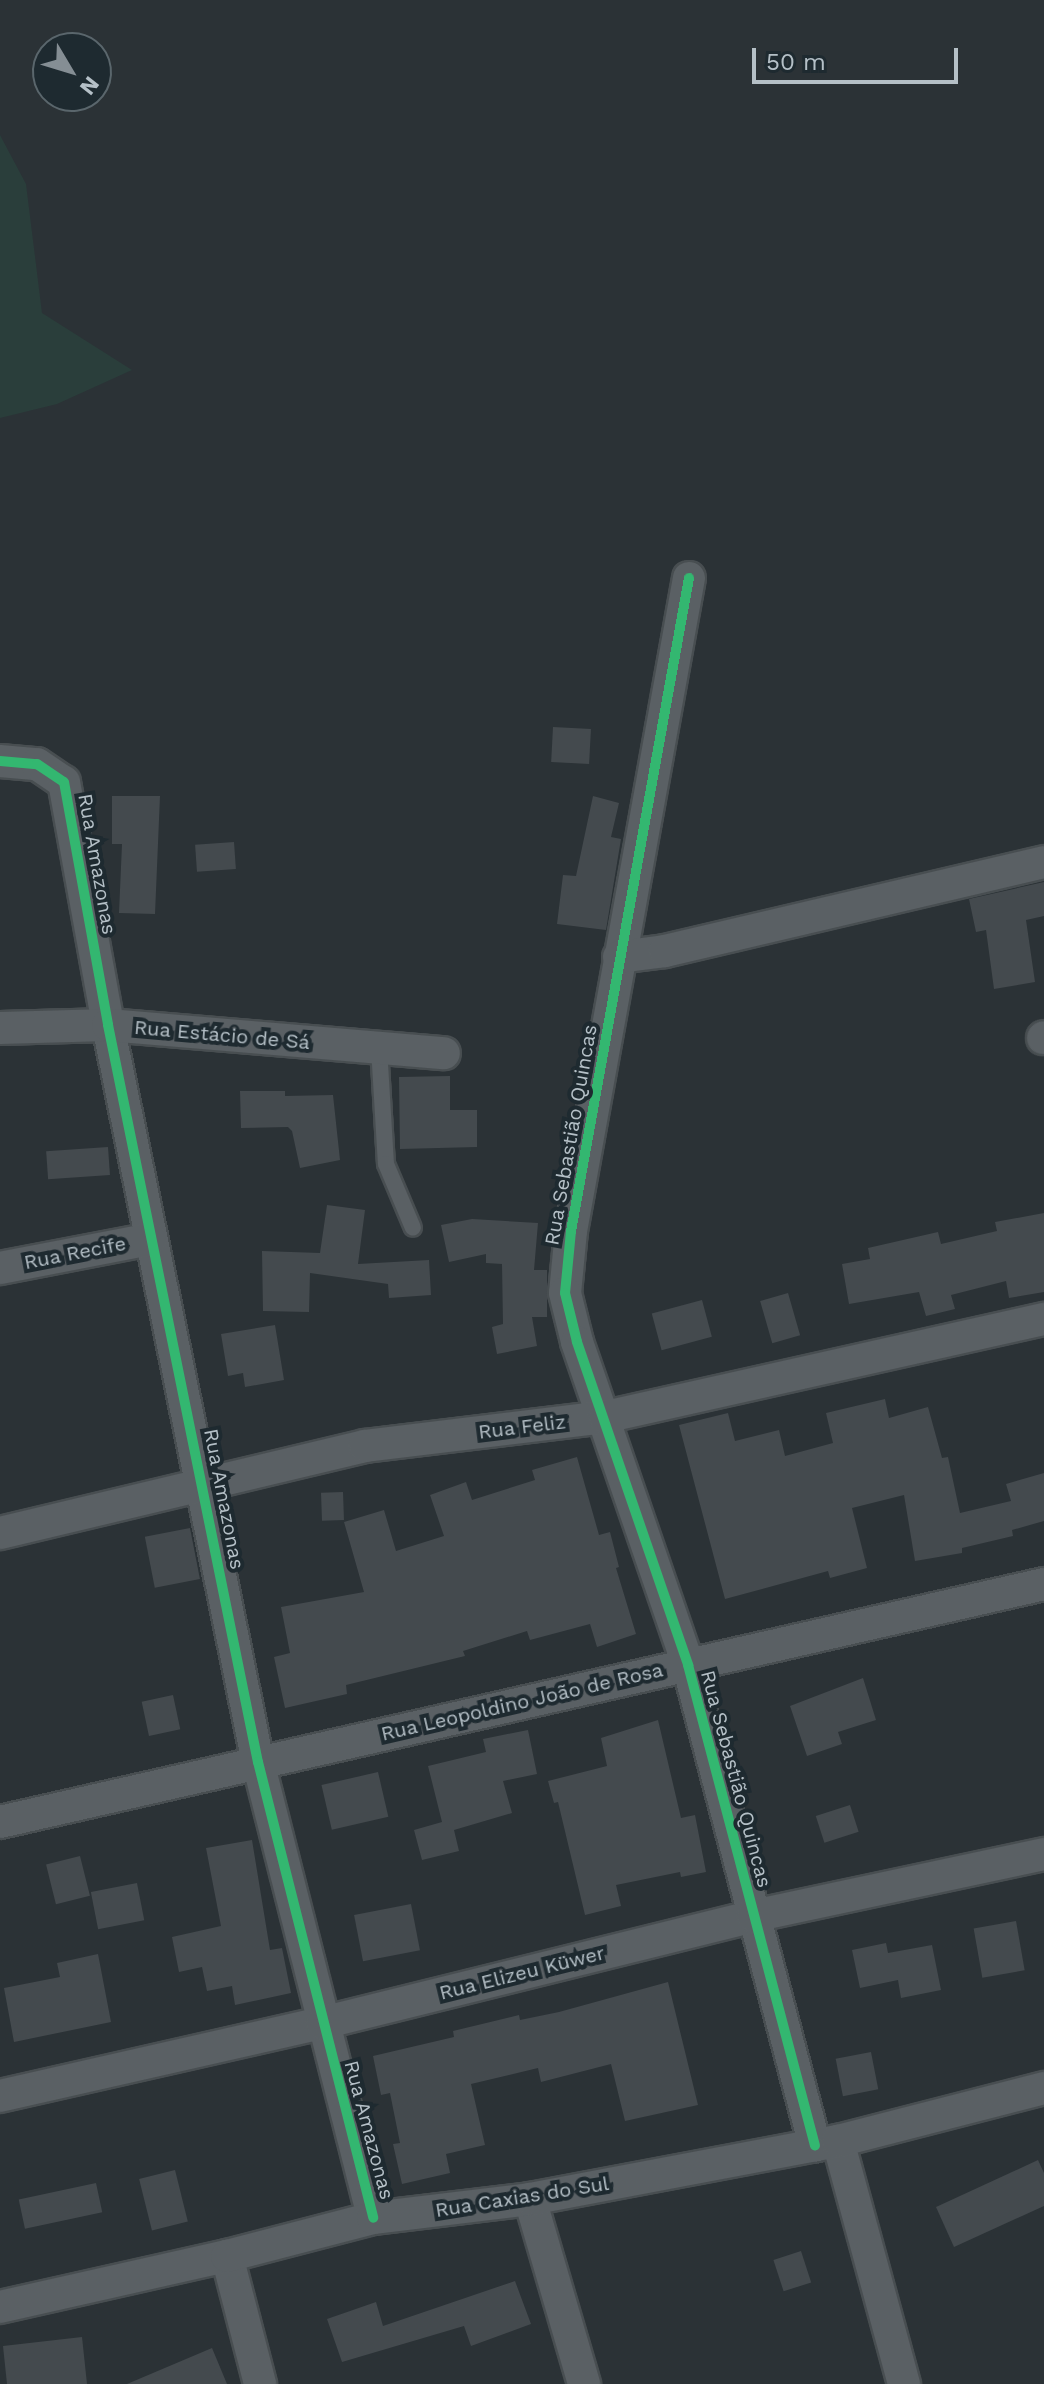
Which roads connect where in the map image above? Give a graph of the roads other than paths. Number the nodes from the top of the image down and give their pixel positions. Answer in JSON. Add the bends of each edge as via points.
{"nodes":[{"id":1,"x":689,"y":578,"type":"dead end"},
{"id":2,"x":0,"y":761,"type":"edge"},
{"id":3,"x":1044,"y":862,"type":"edge"},
{"id":4,"x":619,"y":957,"type":"junction"},
{"id":5,"x":108,"y":1025,"type":"junction"},
{"id":6,"x":0,"y":1028,"type":"edge"},
{"id":7,"x":379,"y":1047,"type":"junction"},
{"id":8,"x":444,"y":1053,"type":"dead end"},
{"id":9,"x":413,"y":1228,"type":"dead end"},
{"id":10,"x":151,"y":1239,"type":"junction"},
{"id":11,"x":0,"y":1268,"type":"edge"},
{"id":12,"x":1044,"y":1319,"type":"edge"},
{"id":13,"x":605,"y":1417,"type":"junction"},
{"id":14,"x":204,"y":1484,"type":"junction"},
{"id":15,"x":0,"y":1533,"type":"edge"},
{"id":16,"x":1044,"y":1584,"type":"edge"},
{"id":17,"x":688,"y":1665,"type":"junction"},
{"id":18,"x":258,"y":1762,"type":"junction"},
{"id":19,"x":0,"y":1822,"type":"edge"},
{"id":20,"x":1044,"y":1854,"type":"edge"},
{"id":21,"x":753,"y":1916,"type":"junction"},
{"id":22,"x":322,"y":2023,"type":"junction"},
{"id":23,"x":1043,"y":2090,"type":"edge"},
{"id":24,"x":0,"y":2096,"type":"edge"},
{"id":25,"x":827,"y":2144,"type":"junction"},
{"id":26,"x":530,"y":2199,"type":"junction"},
{"id":27,"x":373,"y":2218,"type":"junction"},
{"id":28,"x":227,"y":2256,"type":"junction"},
{"id":29,"x":0,"y":2307,"type":"edge"},
{"id":30,"x":260,"y":2384,"type":"edge"},
{"id":31,"x":584,"y":2384,"type":"edge"},
{"id":32,"x":904,"y":2384,"type":"edge"}],
"edges":[{"from":1,"to":4,"type":"street","name":"Rua Sebastião Quincas"},
{"from":2,"to":5,"type":"street","name":"Rua Amazonas","via":[[37,764],[64,782]]},
{"from":3,"to":4,"type":"street","via":[[665,951]]},
{"from":4,"to":13,"type":"street","name":"Rua Sebastião Quincas","via":[[565,1293]]},
{"from":5,"to":6,"type":"street","name":"Rua Estácio de Sá"},
{"from":5,"to":7,"type":"street","name":"Rua Estácio de Sá"},
{"from":5,"to":10,"type":"street","name":"Rua Amazonas"},
{"from":7,"to":8,"type":"street","name":"Rua Estácio de Sá"},
{"from":7,"to":9,"type":"lane","via":[[386,1164]]},
{"from":10,"to":11,"type":"street","name":"Rua Recife"},
{"from":10,"to":14,"type":"street","name":"Rua Amazonas"},
{"from":12,"to":13,"type":"street","name":"Rua Feliz"},
{"from":13,"to":14,"type":"street","name":"Rua Feliz","via":[[365,1446]]},
{"from":13,"to":17,"type":"street","name":"Rua Sebastião Quincas"},
{"from":14,"to":15,"type":"street","name":"Rua Feliz"},
{"from":14,"to":18,"type":"street","name":"Rua Amazonas"},
{"from":16,"to":17,"type":"street","name":"Rua Leopoldino João de Rosa"},
{"from":17,"to":18,"type":"street","name":"Rua Leopoldino João de Rosa"},
{"from":17,"to":21,"type":"street","name":"Rua Sebastião Quincas"},
{"from":18,"to":19,"type":"street","name":"Rua Leopoldino João de Rosa"},
{"from":18,"to":22,"type":"street","name":"Rua Amazonas"},
{"from":20,"to":21,"type":"street","name":"Rua Elizeu Küwer"},
{"from":21,"to":22,"type":"street","name":"Rua Elizeu Küwer"},
{"from":21,"to":25,"type":"street","name":"Rua Sebastião Quincas"},
{"from":22,"to":24,"type":"street","name":"Rua Elizeu Küwer"},
{"from":22,"to":27,"type":"street","name":"Rua Amazonas"},
{"from":23,"to":25,"type":"street","name":"Rua Caxias do Sul"},
{"from":25,"to":26,"type":"street","name":"Rua Caxias do Sul"},
{"from":25,"to":32,"type":"street","name":"Rua Sebastião Quincas"},
{"from":26,"to":27,"type":"street","name":"Rua Caxias do Sul"},
{"from":26,"to":31,"type":"street"},
{"from":27,"to":28,"type":"street","name":"Rua Caxias do Sul"},
{"from":28,"to":29,"type":"street","name":"Rua Caxias do Sul"},
{"from":28,"to":30,"type":"street"}]}
